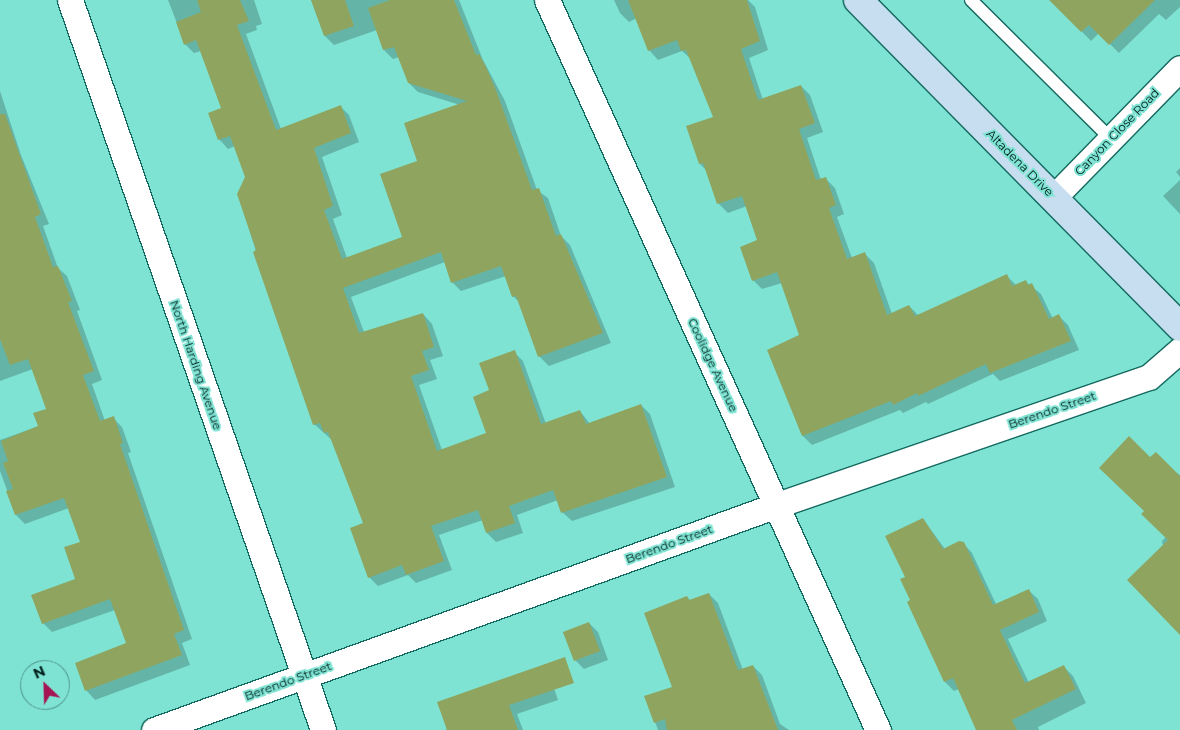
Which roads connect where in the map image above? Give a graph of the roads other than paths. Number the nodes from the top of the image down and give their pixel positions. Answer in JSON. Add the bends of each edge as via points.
{"nodes":[{"id":1,"x":70,"y":0,"type":"edge"},
{"id":2,"x":546,"y":0,"type":"edge"},
{"id":3,"x":858,"y":0,"type":"edge"},
{"id":4,"x":971,"y":0,"type":"edge"},
{"id":5,"x":1180,"y":68,"type":"edge"},
{"id":6,"x":1110,"y":138,"type":"junction"},
{"id":7,"x":1054,"y":197,"type":"junction"},
{"id":8,"x":1180,"y":327,"type":"edge"},
{"id":9,"x":1180,"y":350,"type":"edge"},
{"id":10,"x":777,"y":505,"type":"junction"},
{"id":11,"x":303,"y":676,"type":"junction"},
{"id":12,"x":154,"y":730,"type":"edge"},
{"id":13,"x":323,"y":730,"type":"edge"},
{"id":14,"x":878,"y":730,"type":"edge"}],
"edges":[{"from":1,"to":11,"type":"street","name":"North Harding Avenue"},
{"from":2,"to":10,"type":"street","name":"Coolidge Avenue"},
{"from":3,"to":7,"type":"main road","name":"Altadena Drive"},
{"from":4,"to":6,"type":"lane"},
{"from":5,"to":6,"type":"street","name":"Canyon Close Road"},
{"from":6,"to":7,"type":"street","name":"Canyon Close Road"},
{"from":7,"to":8,"type":"main road","name":"Altadena Drive"},
{"from":9,"to":10,"type":"street","name":"Berendo Street","via":[[1149,377]]},
{"from":10,"to":11,"type":"street","name":"Berendo Street"},
{"from":10,"to":14,"type":"street","name":"Coolidge Avenue"},
{"from":11,"to":12,"type":"street","name":"Berendo Street"},
{"from":11,"to":13,"type":"street","name":"North Harding Avenue"}]}
